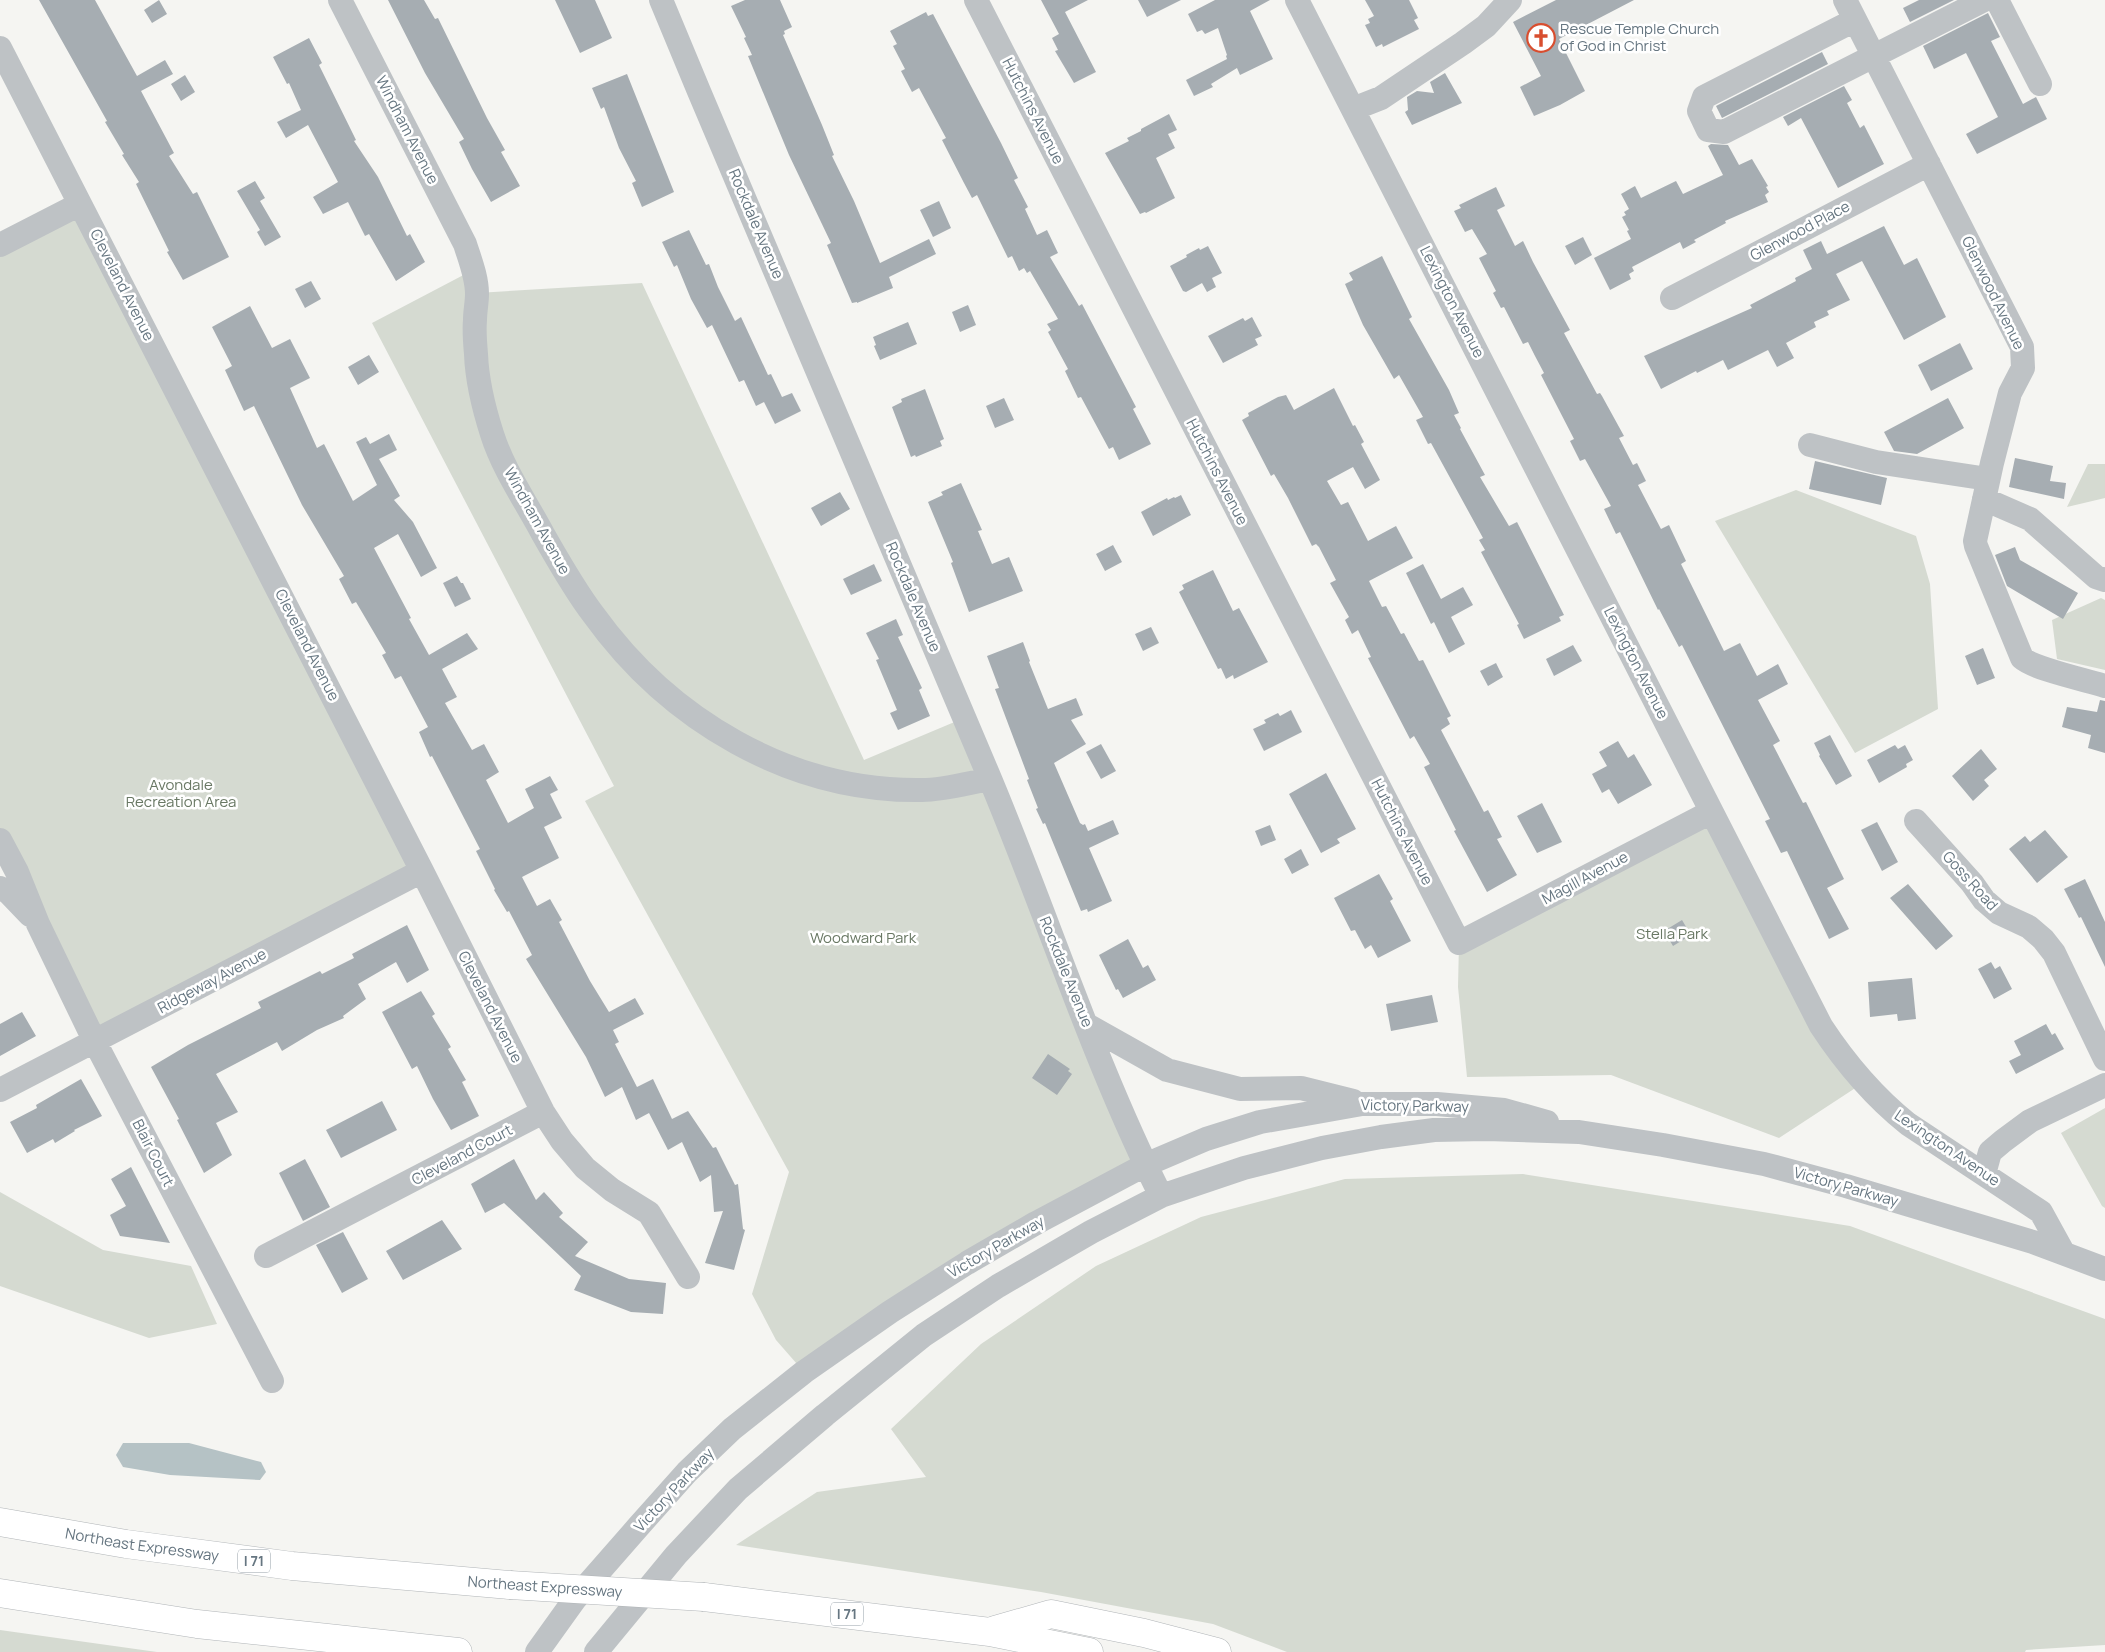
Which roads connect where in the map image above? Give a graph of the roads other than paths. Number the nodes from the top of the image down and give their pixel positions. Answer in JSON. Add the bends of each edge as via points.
{"nodes":[{"id":1,"x":340,"y":0,"type":"edge"},
{"id":2,"x":661,"y":0,"type":"edge"},
{"id":3,"x":976,"y":0,"type":"edge"},
{"id":4,"x":1297,"y":0,"type":"edge"},
{"id":5,"x":1510,"y":0,"type":"edge"},
{"id":6,"x":1984,"y":0,"type":"edge"},
{"id":7,"x":1997,"y":0,"type":"edge"},
{"id":8,"x":1850,"y":10,"type":"edge"},
{"id":9,"x":0,"y":48,"type":"edge"},
{"id":10,"x":1874,"y":56,"type":"junction"},
{"id":11,"x":2040,"y":84,"type":"dead end"},
{"id":12,"x":1353,"y":109,"type":"junction"},
{"id":13,"x":1929,"y":164,"type":"junction"},
{"id":14,"x":80,"y":204,"type":"junction"},
{"id":15,"x":0,"y":245,"type":"edge"},
{"id":16,"x":1672,"y":298,"type":"dead end"},
{"id":17,"x":1810,"y":445,"type":"dead end"},
{"id":18,"x":1986,"y":489,"type":"junction"},
{"id":19,"x":2105,"y":580,"type":"edge"},
{"id":20,"x":2105,"y":686,"type":"edge"},
{"id":21,"x":990,"y":779,"type":"junction"},
{"id":22,"x":1711,"y":812,"type":"junction"},
{"id":23,"x":1916,"y":821,"type":"dead end"},
{"id":24,"x":0,"y":840,"type":"edge"},
{"id":25,"x":422,"y":871,"type":"junction"},
{"id":26,"x":0,"y":888,"type":"edge"},
{"id":27,"x":38,"y":924,"type":"junction"},
{"id":28,"x":1459,"y":943,"type":"joint"},
{"id":29,"x":1087,"y":1026,"type":"junction"},
{"id":30,"x":95,"y":1042,"type":"junction"},
{"id":31,"x":2105,"y":1059,"type":"edge"},
{"id":32,"x":2105,"y":1085,"type":"edge"},
{"id":33,"x":0,"y":1090,"type":"edge"},
{"id":34,"x":1362,"y":1104,"type":"junction"},
{"id":35,"x":544,"y":1112,"type":"junction"},
{"id":36,"x":1579,"y":1132,"type":"junction"},
{"id":37,"x":1145,"y":1165,"type":"junction"},
{"id":38,"x":1984,"y":1174,"type":"junction"},
{"id":39,"x":1161,"y":1196,"type":"junction"},
{"id":40,"x":2063,"y":1252,"type":"junction"},
{"id":41,"x":266,"y":1256,"type":"dead end"},
{"id":42,"x":2105,"y":1269,"type":"edge"},
{"id":43,"x":688,"y":1277,"type":"dead end"},
{"id":44,"x":272,"y":1381,"type":"dead end"},
{"id":45,"x":0,"y":1522,"type":"edge"},
{"id":46,"x":0,"y":1593,"type":"edge"},
{"id":47,"x":990,"y":1632,"type":"junction"},
{"id":48,"x":457,"y":1652,"type":"edge"},
{"id":49,"x":537,"y":1652,"type":"edge"},
{"id":50,"x":596,"y":1652,"type":"edge"},
{"id":51,"x":1089,"y":1652,"type":"edge"},
{"id":52,"x":1217,"y":1652,"type":"edge"}],
"edges":[{"from":1,"to":21,"type":"street","name":"Windham Avenue","via":[[465,244],[477,293],[474,320],[476,357],[483,402],[497,445],[565,573],[620,648],[662,691],[695,717],[739,744],[803,773],[880,789],[924,790]]},
{"from":2,"to":21,"type":"street","name":"Rockdale Avenue"},
{"from":3,"to":28,"type":"street","name":"Hutchins Avenue"},
{"from":4,"to":12,"type":"street","name":"Lexington Avenue"},
{"from":5,"to":12,"type":"street","via":[[1486,26],[1381,98]]},
{"from":6,"to":10,"type":"street"},
{"from":7,"to":11,"type":"street"},
{"from":8,"to":10,"type":"street","name":"Glenwood Avenue"},
{"from":8,"to":10,"type":"street","via":[[1704,97],[1699,112],[1708,130],[1724,132]]},
{"from":9,"to":14,"type":"street","name":"Cleveland Avenue"},
{"from":10,"to":13,"type":"street","name":"Glenwood Avenue"},
{"from":12,"to":22,"type":"street","name":"Lexington Avenue"},
{"from":13,"to":16,"type":"street","name":"Glenwood Place"},
{"from":13,"to":18,"type":"street","name":"Glenwood Avenue","via":[[2022,347],[2024,357],[2020,377],[2010,393]]},
{"from":14,"to":15,"type":"street"},
{"from":14,"to":25,"type":"street","name":"Cleveland Avenue"},
{"from":17,"to":18,"type":"street"},
{"from":18,"to":19,"type":"street","via":[[2030,519],[2096,577]]},
{"from":18,"to":20,"type":"street","name":"Glenwood Avenue","via":[[1976,546],[2022,658],[2028,664]]},
{"from":21,"to":29,"type":"street","name":"Rockdale Avenue"},
{"from":22,"to":28,"type":"street","name":"Magill Avenue"},
{"from":22,"to":38,"type":"street","name":"Lexington Avenue","via":[[1821,1026],[1840,1055],[1888,1108]]},
{"from":23,"to":31,"type":"street","name":"Goss Road","via":[[1984,900],[1999,913],[2029,928],[2054,952]]},
{"from":24,"to":27,"type":"street","name":"Blair Court"},
{"from":25,"to":30,"type":"street","name":"Ridgeway Avenue"},
{"from":25,"to":35,"type":"street","name":"Cleveland Avenue"},
{"from":26,"to":27,"type":"street","name":"Blair Court","via":[[8,892]]},
{"from":27,"to":30,"type":"street","name":"Blair Court"},
{"from":29,"to":34,"type":"street","via":[[1167,1070],[1240,1089],[1301,1088]]},
{"from":29,"to":37,"type":"street","name":"Rockdale Avenue"},
{"from":30,"to":33,"type":"street","name":"Ridgeway Avenue"},
{"from":30,"to":44,"type":"street","name":"Blair Court"},
{"from":32,"to":38,"type":"street","via":[[2030,1122],[2003,1141],[1990,1152]]},
{"from":34,"to":36,"type":"street","name":"Victory Parkway","via":[[1437,1104],[1504,1110]]},
{"from":34,"to":37,"type":"street","name":"Victory Parkway","via":[[1260,1122],[1206,1139]]},
{"from":35,"to":41,"type":"street","name":"Cleveland Court"},
{"from":35,"to":43,"type":"street","name":"Cleveland Avenue","via":[[562,1141],[585,1168],[649,1213]]},
{"from":36,"to":39,"type":"street","name":"Victory Parkway","via":[[1452,1130],[1381,1136],[1244,1168]]},
{"from":36,"to":40,"type":"street","name":"Victory Parkway","via":[[1764,1164]]},
{"from":37,"to":39,"type":"street","name":"Rockdale Avenue"},
{"from":37,"to":49,"type":"street","name":"Victory Parkway","via":[[1021,1232],[890,1312],[804,1372],[732,1429],[687,1472],[575,1599]]},
{"from":38,"to":40,"type":"street","name":"Lexington Avenue","via":[[2041,1212]]},
{"from":39,"to":50,"type":"street","name":"Victory Parkway","via":[[998,1286],[924,1335],[738,1489],[676,1555]]},
{"from":40,"to":42,"type":"street","name":"Victory Parkway"},
{"from":45,"to":47,"type":"highway","name":"Northeast Expressway","number":"I 71","bridge":true,"via":[[126,1544],[292,1566],[510,1585],[704,1597]]},
{"from":46,"to":48,"type":"highway","via":[[198,1624]]},
{"from":47,"to":51,"type":"highway","name":"Northeast Expressway","number":"I 71"},
{"from":47,"to":52,"type":"highway","via":[[1051,1614]]}]}
